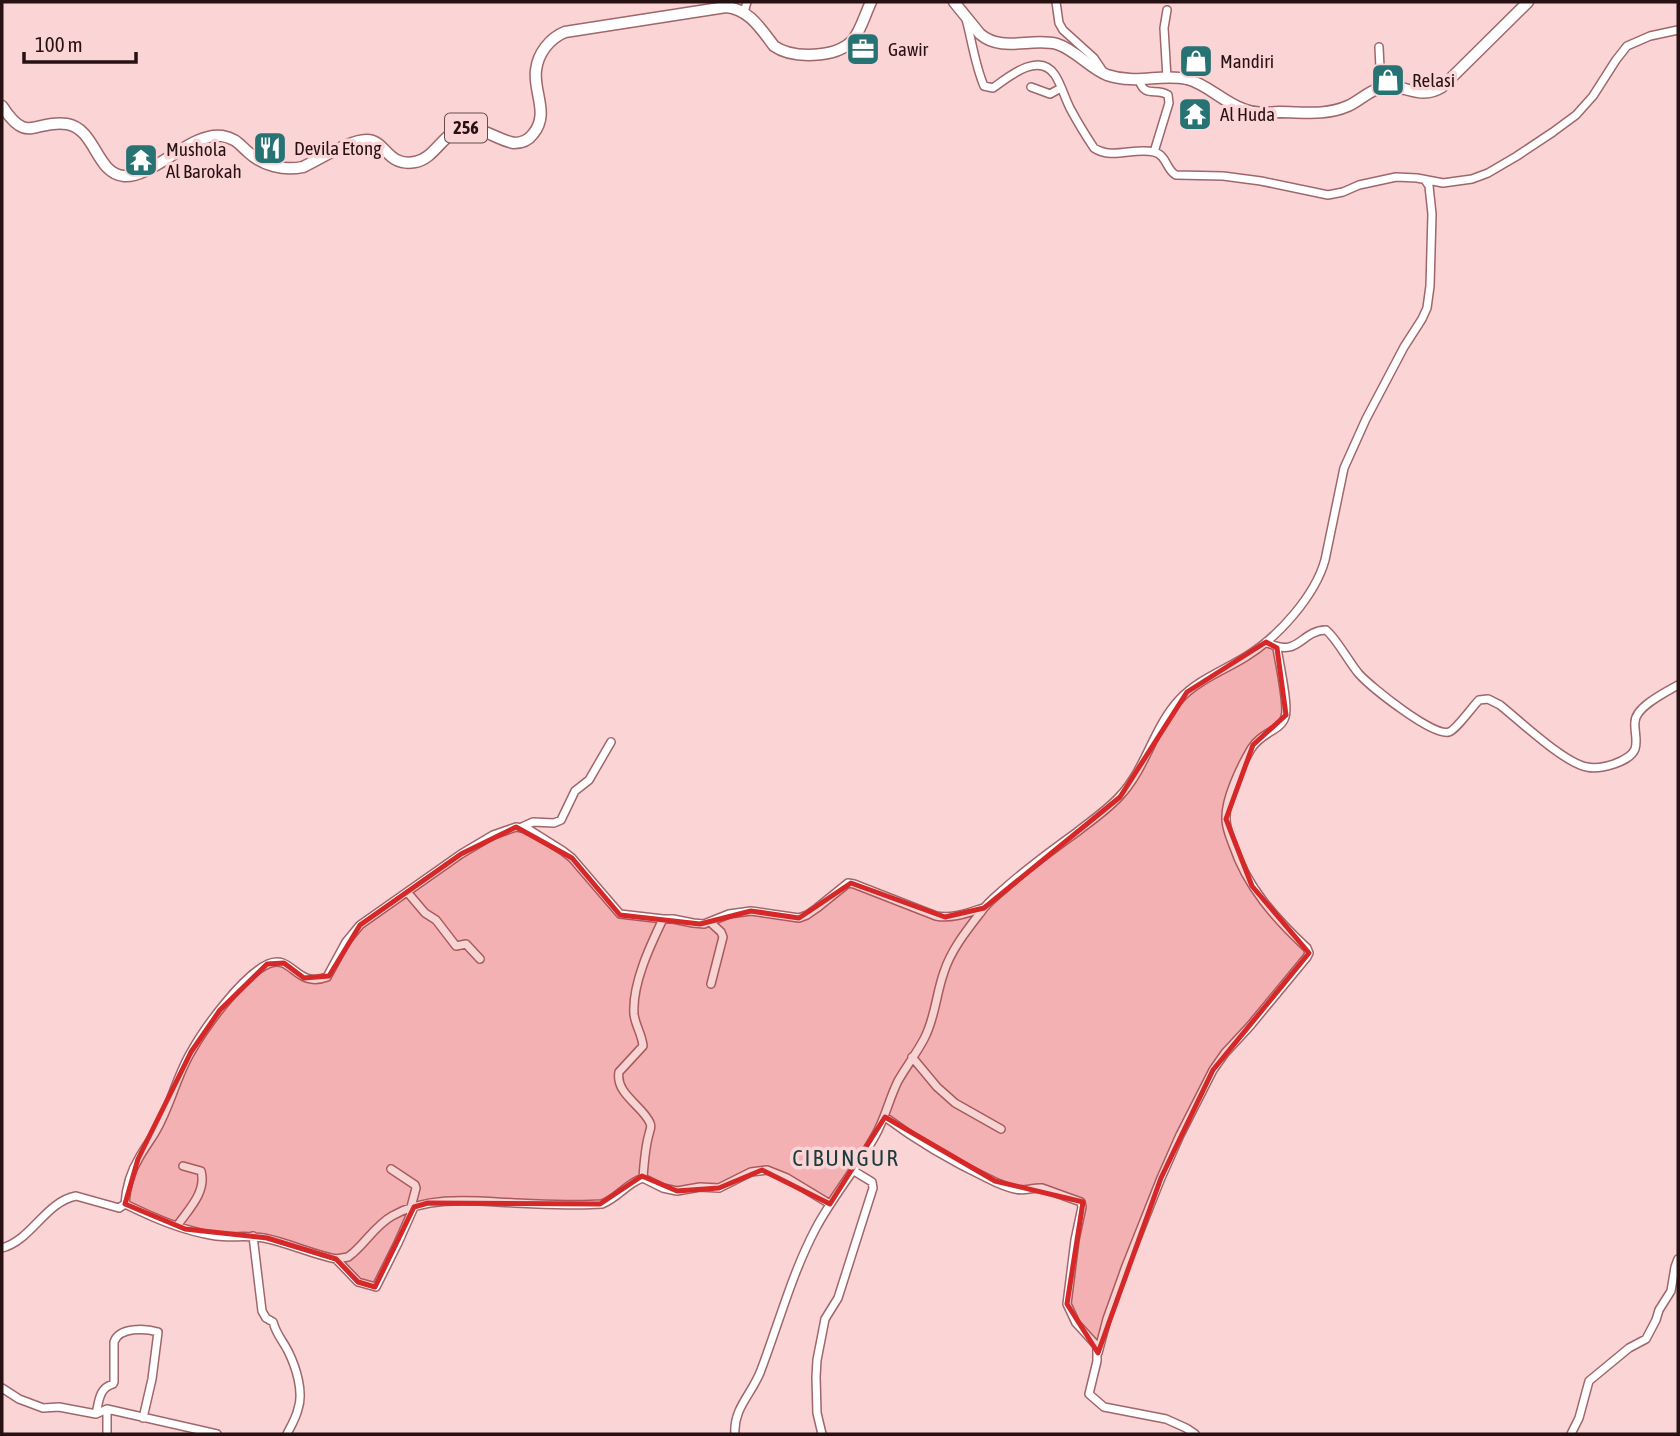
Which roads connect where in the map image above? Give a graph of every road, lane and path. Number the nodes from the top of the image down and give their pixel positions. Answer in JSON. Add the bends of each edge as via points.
{"nodes":[{"id":1,"x":871,"y":2,"type":"edge"},
{"id":2,"x":954,"y":2,"type":"edge"},
{"id":3,"x":1056,"y":2,"type":"edge"},
{"id":4,"x":1528,"y":2,"type":"edge"},
{"id":5,"x":746,"y":7,"type":"edge"},
{"id":6,"x":1167,"y":10,"type":"dead end"},
{"id":7,"x":965,"y":15,"type":"junction"},
{"id":8,"x":1678,"y":30,"type":"edge"},
{"id":9,"x":1379,"y":47,"type":"dead end"},
{"id":10,"x":1104,"y":74,"type":"junction"},
{"id":11,"x":1167,"y":78,"type":"junction"},
{"id":12,"x":1139,"y":80,"type":"junction"},
{"id":13,"x":1031,"y":87,"type":"dead end"},
{"id":14,"x":1061,"y":88,"type":"junction"},
{"id":15,"x":1381,"y":88,"type":"junction"},
{"id":16,"x":2,"y":106,"type":"edge"},
{"id":17,"x":1154,"y":152,"type":"junction"},
{"id":18,"x":1425,"y":180,"type":"junction"},
{"id":19,"x":1266,"y":642,"type":"junction"},
{"id":20,"x":1277,"y":648,"type":"junction"},
{"id":21,"x":1678,"y":685,"type":"edge"},
{"id":22,"x":611,"y":742,"type":"dead end"},
{"id":23,"x":522,"y":827,"type":"junction"},
{"id":24,"x":408,"y":893,"type":"junction"},
{"id":25,"x":984,"y":908,"type":"junction"},
{"id":26,"x":663,"y":919,"type":"junction"},
{"id":27,"x":710,"y":922,"type":"junction"},
{"id":28,"x":481,"y":959,"type":"dead end"},
{"id":29,"x":711,"y":984,"type":"dead end"},
{"id":30,"x":912,"y":1057,"type":"junction"},
{"id":31,"x":885,"y":1117,"type":"junction"},
{"id":32,"x":1001,"y":1129,"type":"dead end"},
{"id":33,"x":183,"y":1166,"type":"dead end"},
{"id":34,"x":391,"y":1169,"type":"dead end"},
{"id":35,"x":855,"y":1171,"type":"junction"},
{"id":36,"x":643,"y":1178,"type":"junction"},
{"id":37,"x":125,"y":1204,"type":"junction"},
{"id":38,"x":831,"y":1204,"type":"junction"},
{"id":39,"x":413,"y":1207,"type":"junction"},
{"id":40,"x":177,"y":1226,"type":"junction"},
{"id":41,"x":253,"y":1236,"type":"junction"},
{"id":42,"x":2,"y":1248,"type":"edge"},
{"id":43,"x":336,"y":1259,"type":"junction"},
{"id":44,"x":1678,"y":1259,"type":"edge"},
{"id":45,"x":1098,"y":1353,"type":"junction"},
{"id":46,"x":2,"y":1388,"type":"edge"},
{"id":47,"x":107,"y":1409,"type":"junction"},
{"id":48,"x":96,"y":1414,"type":"junction"},
{"id":49,"x":143,"y":1418,"type":"junction"},
{"id":50,"x":107,"y":1434,"type":"edge"},
{"id":51,"x":217,"y":1434,"type":"edge"},
{"id":52,"x":287,"y":1434,"type":"edge"},
{"id":53,"x":735,"y":1434,"type":"edge"},
{"id":54,"x":822,"y":1434,"type":"edge"},
{"id":55,"x":1195,"y":1434,"type":"edge"},
{"id":56,"x":1571,"y":1434,"type":"edge"}],
"edges":[{"from":1,"to":5,"type":"main road","number":"256","via":[[853,40],[826,53],[779,50]]},
{"from":2,"to":7,"type":"main road"},
{"from":3,"to":10,"type":"street","via":[[1063,30],[1094,58]]},
{"from":4,"to":15,"type":"main road","via":[[1436,91],[1424,94]]},
{"from":5,"to":16,"type":"main road","number":"256","via":[[718,7],[565,32],[551,41],[537,63],[541,116],[531,137],[514,143],[472,128],[460,129],[424,160],[412,163],[397,161],[367,139],[303,167],[272,166],[240,143],[212,135],[139,175],[121,176],[106,166],[79,129],[66,124],[25,128]]},
{"from":6,"to":11,"type":"street"},
{"from":7,"to":10,"type":"main road","via":[[980,34],[995,42],[1056,44]]},
{"from":7,"to":14,"type":"street","via":[[984,86],[993,88],[1015,72],[1040,65],[1050,69]]},
{"from":8,"to":18,"type":"street","via":[[1627,46],[1586,105],[1517,156],[1472,179]]},
{"from":9,"to":15,"type":"street"},
{"from":10,"to":12,"type":"main road"},
{"from":11,"to":12,"type":"main road"},
{"from":11,"to":15,"type":"main road","via":[[1193,81],[1242,109],[1264,114],[1333,111]]},
{"from":12,"to":17,"type":"street","via":[[1142,89],[1168,97]]},
{"from":13,"to":14,"type":"street","via":[[1050,94]]},
{"from":14,"to":17,"type":"street","via":[[1096,150]]},
{"from":17,"to":18,"type":"street","via":[[1176,176],[1223,176],[1328,195],[1396,177]]},
{"from":18,"to":19,"type":"street","via":[[1432,214],[1427,307],[1344,468],[1320,574]]},
{"from":19,"to":20,"type":"street"},
{"from":19,"to":25,"type":"street","via":[[1180,699],[1119,797]]},
{"from":20,"to":21,"type":"street","via":[[1292,647],[1326,630],[1361,676],[1433,729],[1453,730],[1479,700],[1488,699],[1568,759],[1593,768],[1630,756],[1635,748],[1637,713]]},
{"from":20,"to":45,"type":"street","via":[[1286,715],[1249,752],[1229,799],[1226,819],[1252,886],[1307,948],[1308,955],[1213,1070],[1161,1178],[1118,1287]]},
{"from":22,"to":23,"type":"street","via":[[589,780],[575,791],[561,820]]},
{"from":23,"to":24,"type":"street","via":[[493,835],[460,854]]},
{"from":23,"to":26,"type":"street","via":[[572,858],[620,914]]},
{"from":24,"to":28,"type":"street","via":[[456,946],[467,944]]},
{"from":24,"to":37,"type":"street","via":[[360,925],[327,977],[303,978],[278,962],[267,964],[242,983],[191,1052],[160,1124],[138,1159]]},
{"from":25,"to":27,"type":"street","via":[[959,916],[936,916],[848,883],[804,917],[751,911]]},
{"from":25,"to":30,"type":"street","via":[[944,969],[928,1030]]},
{"from":26,"to":27,"type":"street"},
{"from":26,"to":36,"type":"street","via":[[645,959],[636,995],[635,1022],[643,1046],[618,1075],[628,1097],[651,1125]]},
{"from":27,"to":29,"type":"street","via":[[723,937]]},
{"from":30,"to":31,"type":"street"},
{"from":30,"to":32,"type":"street","via":[[955,1103]]},
{"from":31,"to":35,"type":"street"},
{"from":31,"to":45,"type":"street","via":[[911,1137],[995,1181],[1018,1190],[1042,1188],[1081,1202],[1067,1304]]},
{"from":33,"to":40,"type":"street","via":[[203,1176],[199,1194]]},
{"from":34,"to":39,"type":"street","via":[[415,1185]]},
{"from":35,"to":38,"type":"street"},
{"from":35,"to":54,"type":"street","via":[[872,1182],[873,1188],[838,1298],[825,1319],[816,1377]]},
{"from":36,"to":38,"type":"street","via":[[677,1192],[699,1186],[719,1188],[751,1172],[767,1170]]},
{"from":36,"to":39,"type":"street","via":[[602,1204],[471,1200]]},
{"from":37,"to":40,"type":"street"},
{"from":37,"to":42,"type":"street","via":[[119,1208],[70,1198],[12,1245]]},
{"from":38,"to":53,"type":"street","via":[[800,1262],[759,1375],[735,1418]]},
{"from":39,"to":43,"type":"street","via":[[382,1222],[351,1255]]},
{"from":39,"to":43,"type":"street","via":[[376,1287],[358,1282]]},
{"from":40,"to":41,"type":"street","via":[[216,1236]]},
{"from":41,"to":43,"type":"street"},
{"from":41,"to":52,"type":"street","via":[[262,1311],[287,1348],[299,1386],[300,1405]]},
{"from":44,"to":56,"type":"street","via":[[1671,1291],[1646,1339],[1589,1381]]},
{"from":45,"to":55,"type":"street","via":[[1089,1394],[1104,1407],[1166,1419]]},
{"from":46,"to":48,"type":"street","via":[[43,1408]]},
{"from":47,"to":48,"type":"street"},
{"from":47,"to":49,"type":"street"},
{"from":47,"to":50,"type":"street"},
{"from":48,"to":49,"type":"street","via":[[101,1392],[114,1382],[116,1337],[155,1330],[155,1356]]},
{"from":49,"to":51,"type":"street"}]}
